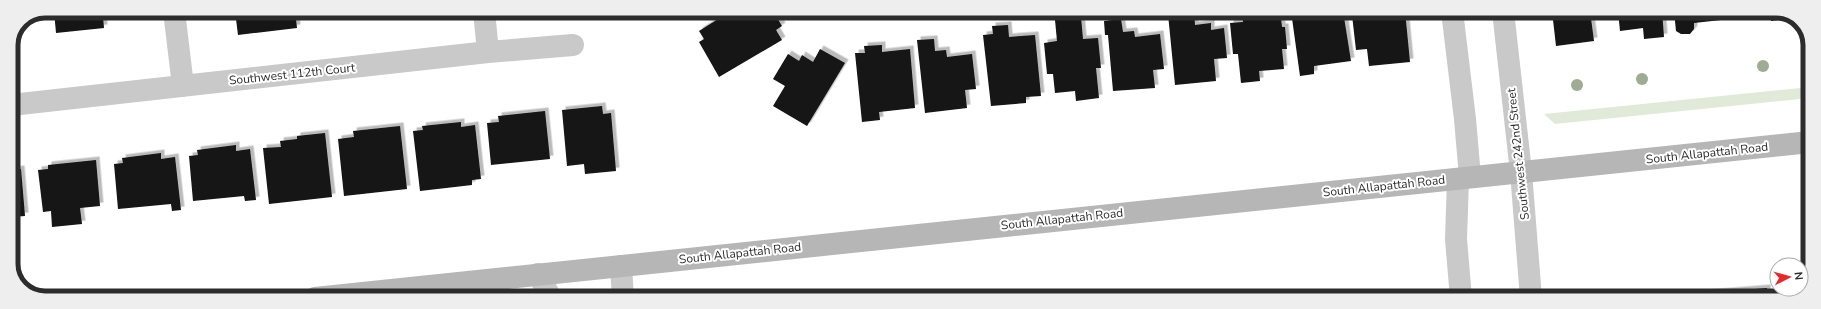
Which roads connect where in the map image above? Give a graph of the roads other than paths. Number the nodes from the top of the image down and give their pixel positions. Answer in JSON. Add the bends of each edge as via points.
{"nodes":[{"id":1,"x":175,"y":18,"type":"edge"},
{"id":2,"x":485,"y":18,"type":"edge"},
{"id":3,"x":1453,"y":18,"type":"edge"},
{"id":4,"x":1504,"y":18,"type":"edge"},
{"id":5,"x":573,"y":45,"type":"dead end"},
{"id":6,"x":488,"y":52,"type":"junction"},
{"id":7,"x":183,"y":86,"type":"junction"},
{"id":8,"x":18,"y":104,"type":"edge"},
{"id":9,"x":1803,"y":143,"type":"edge"},
{"id":10,"x":1521,"y":172,"type":"junction"},
{"id":11,"x":1464,"y":178,"type":"junction"},
{"id":12,"x":621,"y":266,"type":"junction"},
{"id":13,"x":538,"y":274,"type":"junction"},
{"id":14,"x":380,"y":291,"type":"edge"},
{"id":15,"x":547,"y":291,"type":"edge"},
{"id":16,"x":623,"y":291,"type":"edge"},
{"id":17,"x":1460,"y":291,"type":"edge"},
{"id":18,"x":1530,"y":291,"type":"edge"}],
"edges":[{"from":1,"to":7,"type":"street"},
{"from":2,"to":6,"type":"street"},
{"from":3,"to":11,"type":"street","via":[[1465,119]]},
{"from":4,"to":10,"type":"street","name":"Southwest 242nd Street"},
{"from":5,"to":6,"type":"street","name":"Southwest 112th Court"},
{"from":6,"to":7,"type":"street","name":"Southwest 112th Court"},
{"from":7,"to":8,"type":"street","name":"Southwest 112th Court"},
{"from":9,"to":10,"type":"main road","name":"South Allapattah Road"},
{"from":10,"to":11,"type":"main road","name":"South Allapattah Road"},
{"from":10,"to":18,"type":"street","name":"Southwest 242nd Street"},
{"from":11,"to":12,"type":"main road","name":"South Allapattah Road"},
{"from":11,"to":17,"type":"street","via":[[1456,239]]},
{"from":12,"to":13,"type":"main road","name":"South Allapattah Road"},
{"from":12,"to":16,"type":"street"},
{"from":13,"to":14,"type":"main road","name":"South Allapattah Road"},
{"from":13,"to":15,"type":"street"}]}
